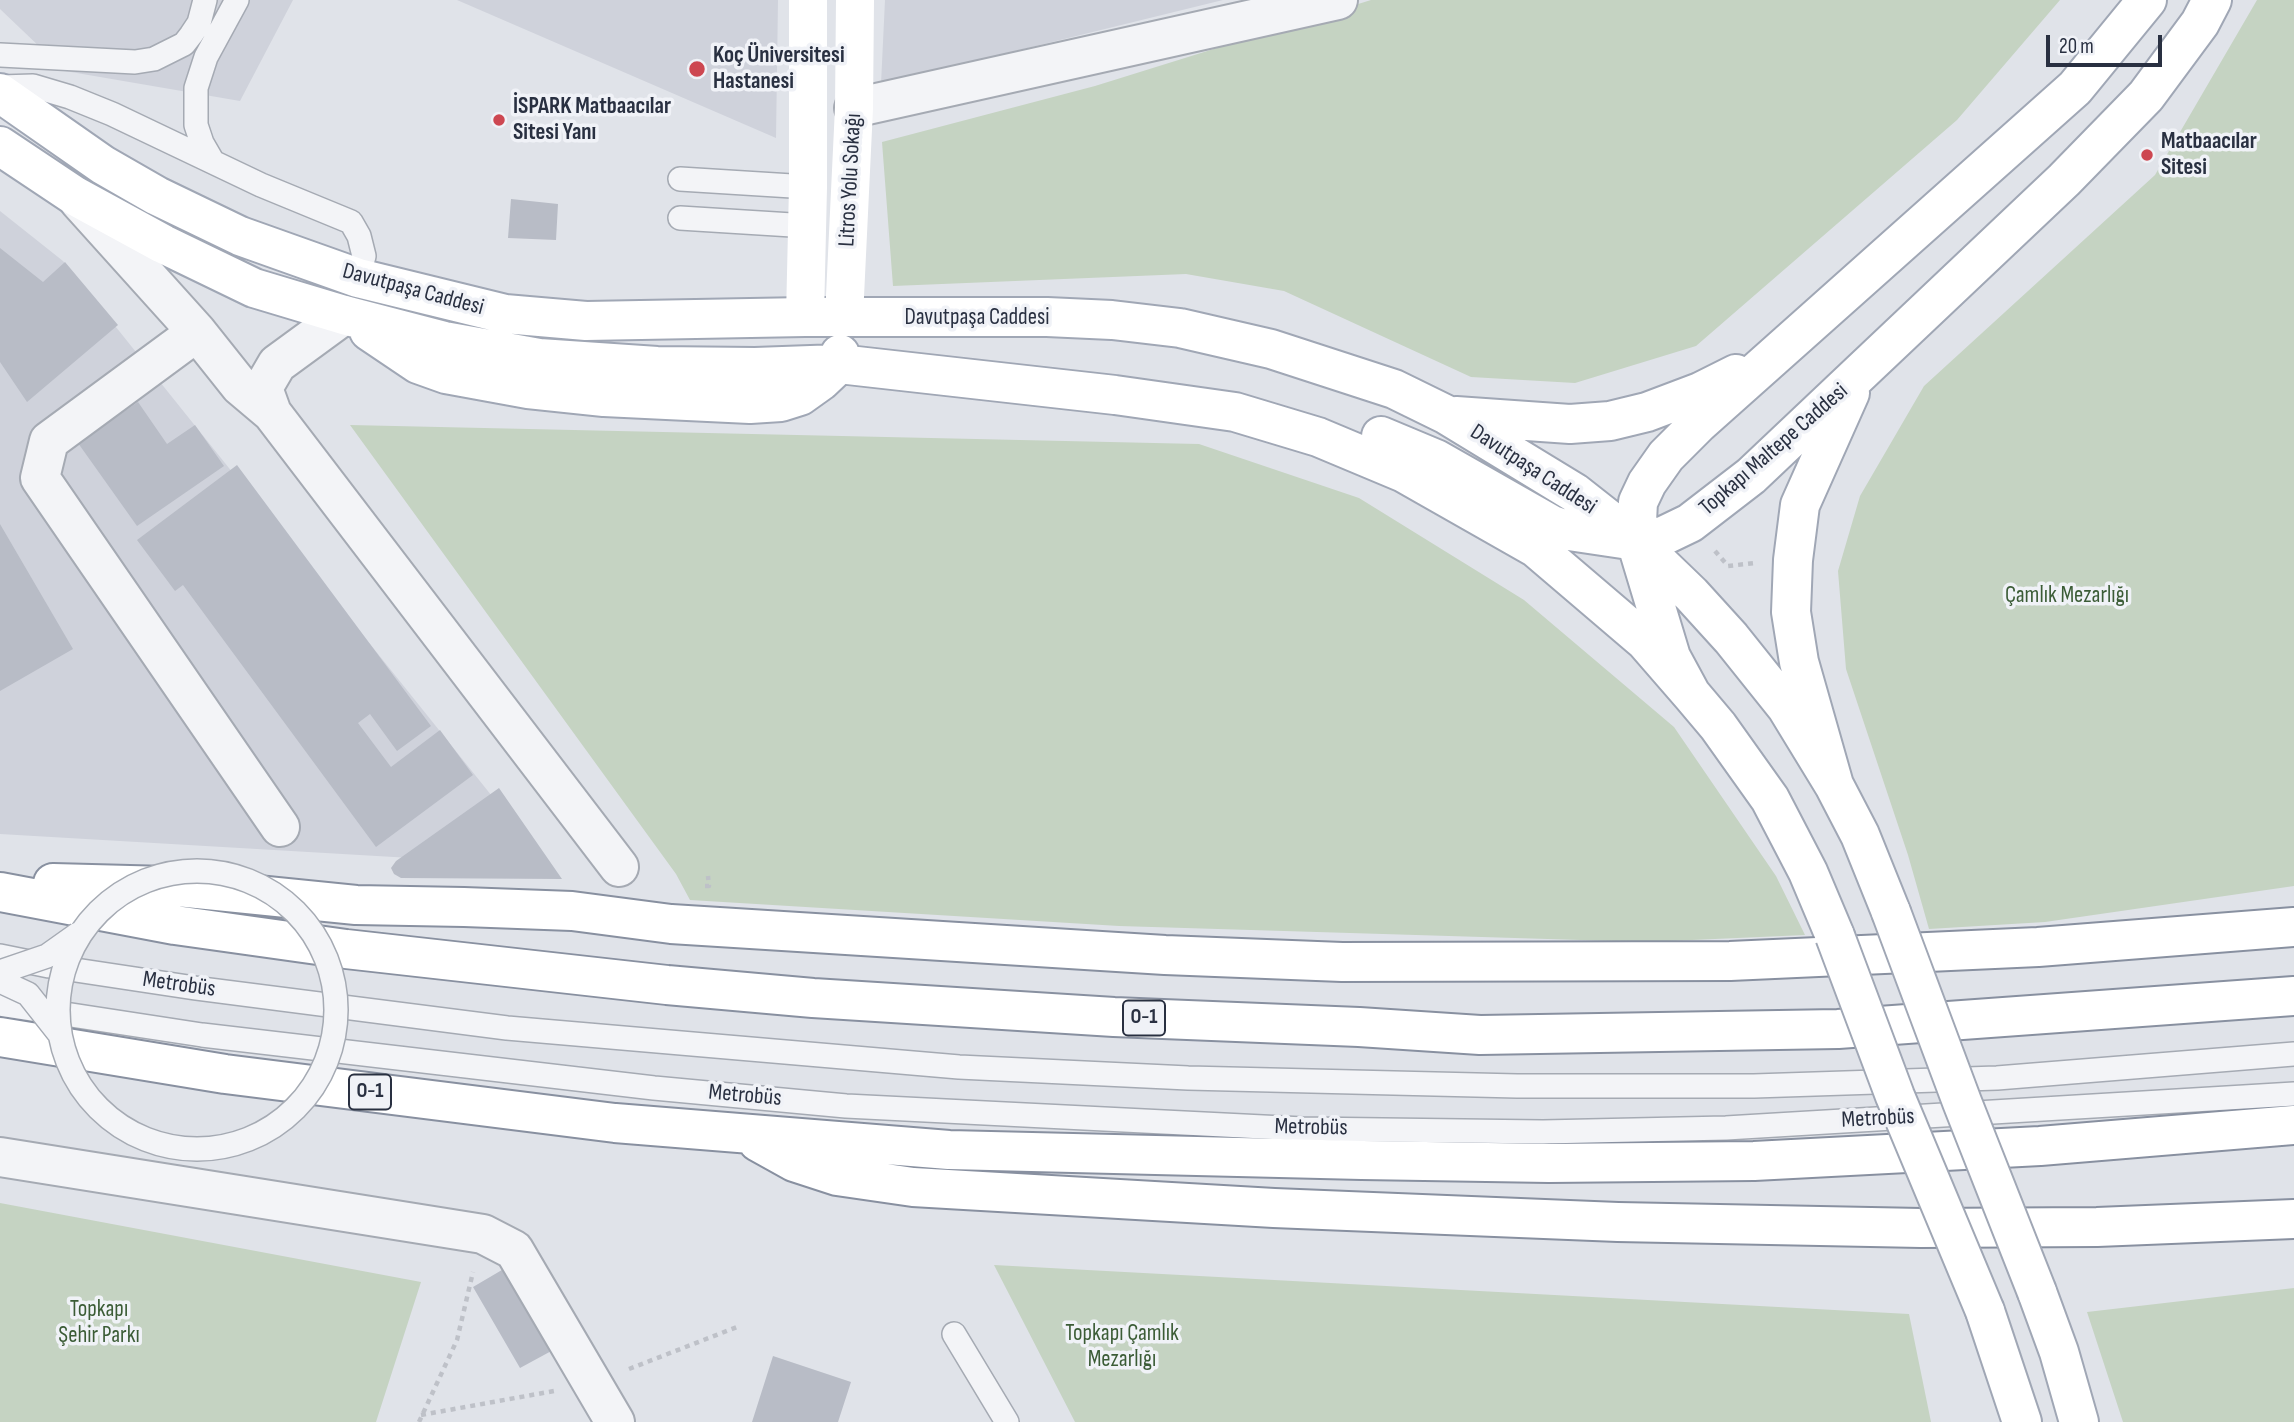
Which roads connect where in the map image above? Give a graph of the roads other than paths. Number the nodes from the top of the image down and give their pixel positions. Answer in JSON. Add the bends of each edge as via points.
{"nodes":[{"id":1,"x":205,"y":0,"type":"edge"},
{"id":2,"x":237,"y":0,"type":"edge"},
{"id":3,"x":808,"y":0,"type":"edge"},
{"id":4,"x":855,"y":0,"type":"edge"},
{"id":5,"x":1338,"y":0,"type":"edge"},
{"id":6,"x":2147,"y":0,"type":"edge"},
{"id":7,"x":2213,"y":0,"type":"edge"},
{"id":8,"x":0,"y":55,"type":"edge"},
{"id":9,"x":0,"y":87,"type":"edge"},
{"id":10,"x":0,"y":93,"type":"edge"},
{"id":11,"x":855,"y":108,"type":"junction"},
{"id":12,"x":0,"y":146,"type":"edge"},
{"id":13,"x":212,"y":162,"type":"junction"},
{"id":14,"x":680,"y":178,"type":"dead end"},
{"id":15,"x":808,"y":187,"type":"junction"},
{"id":16,"x":75,"y":196,"type":"junction"},
{"id":17,"x":680,"y":218,"type":"dead end"},
{"id":18,"x":808,"y":226,"type":"junction"},
{"id":19,"x":358,"y":278,"type":"junction"},
{"id":20,"x":344,"y":315,"type":"junction"},
{"id":21,"x":805,"y":317,"type":"junction"},
{"id":22,"x":844,"y":317,"type":"junction"},
{"id":23,"x":197,"y":332,"type":"junction"},
{"id":24,"x":1771,"y":360,"type":"junction"},
{"id":25,"x":821,"y":365,"type":"junction"},
{"id":26,"x":1857,"y":377,"type":"junction"},
{"id":27,"x":272,"y":412,"type":"junction"},
{"id":28,"x":1235,"y":412,"type":"junction"},
{"id":29,"x":1447,"y":415,"type":"junction"},
{"id":30,"x":1636,"y":541,"type":"junction"},
{"id":31,"x":1691,"y":694,"type":"junction"},
{"id":32,"x":1834,"y":785,"type":"junction"},
{"id":33,"x":280,"y":827,"type":"dead end"},
{"id":34,"x":619,"y":867,"type":"dead end"},
{"id":35,"x":0,"y":884,"type":"edge"},
{"id":36,"x":0,"y":892,"type":"edge"},
{"id":37,"x":2294,"y":927,"type":"edge"},
{"id":38,"x":78,"y":934,"type":"junction"},
{"id":39,"x":0,"y":956,"type":"edge"},
{"id":40,"x":0,"y":972,"type":"edge"},
{"id":41,"x":0,"y":981,"type":"edge"},
{"id":42,"x":2294,"y":996,"type":"edge"},
{"id":43,"x":0,"y":1004,"type":"edge"},
{"id":44,"x":58,"y":1032,"type":"junction"},
{"id":45,"x":0,"y":1037,"type":"edge"},
{"id":46,"x":2294,"y":1054,"type":"edge"},
{"id":47,"x":2294,"y":1094,"type":"edge"},
{"id":48,"x":2294,"y":1125,"type":"edge"},
{"id":49,"x":741,"y":1133,"type":"junction"},
{"id":50,"x":0,"y":1157,"type":"edge"},
{"id":51,"x":2294,"y":1219,"type":"edge"},
{"id":52,"x":954,"y":1334,"type":"dead end"},
{"id":53,"x":615,"y":1422,"type":"edge"},
{"id":54,"x":1007,"y":1422,"type":"edge"},
{"id":55,"x":2022,"y":1422,"type":"edge"},
{"id":56,"x":2079,"y":1422,"type":"edge"}],
"edges":[{"from":1,"to":8,"type":"lane","via":[[199,23],[184,44],[154,59]]},
{"from":2,"to":13,"type":"lane","via":[[206,57],[196,88],[196,125]]},
{"from":3,"to":15,"type":"main road","name":"Litros Yolu Sokağı"},
{"from":4,"to":11,"type":"main road","name":"Litros Yolu Sokağı"},
{"from":5,"to":11,"type":"street"},
{"from":6,"to":24,"type":"main road","via":[[2075,88]]},
{"from":7,"to":26,"type":"main road","name":"Topkapı Maltepe Caddesi","via":[[2146,96]]},
{"from":9,"to":13,"type":"lane","via":[[33,86],[70,97]]},
{"from":10,"to":19,"type":"main road","name":"Davutpaşa Caddesi","via":[[103,165],[157,196],[240,236]]},
{"from":11,"to":22,"type":"main road","name":"Litros Yolu Sokağı"},
{"from":12,"to":16,"type":"main road","name":"Davutpaşa Caddesi"},
{"from":13,"to":19,"type":"lane","via":[[351,222],[363,256]]},
{"from":14,"to":15,"type":"lane"},
{"from":15,"to":18,"type":"main road","name":"Litros Yolu Sokağı"},
{"from":16,"to":20,"type":"main road","name":"Davutpaşa Caddesi","via":[[254,288]]},
{"from":16,"to":23,"type":"street"},
{"from":17,"to":18,"type":"lane"},
{"from":18,"to":21,"type":"main road","name":"Litros Yolu Sokağı"},
{"from":19,"to":21,"type":"main road","name":"Davutpaşa Caddesi","via":[[505,314],[586,321]]},
{"from":20,"to":25,"type":"main road","name":"Davutpaşa Caddesi","via":[[444,341],[539,358],[657,366]]},
{"from":20,"to":27,"type":"street","via":[[277,364],[263,388]]},
{"from":21,"to":22,"type":"main road","name":"Davutpaşa Caddesi"},
{"from":21,"to":25,"type":"main road","name":"Litros Yolu Sokağı"},
{"from":22,"to":25,"type":"main road","name":"Litros Yolu Sokağı"},
{"from":22,"to":29,"type":"main road","name":"Davutpaşa Caddesi","via":[[1047,317],[1180,328],[1271,349],[1394,389]]},
{"from":23,"to":27,"type":"street","via":[[240,386]]},
{"from":23,"to":33,"type":"street","via":[[49,441],[40,478]]},
{"from":24,"to":29,"type":"main road","via":[[1700,392],[1610,421],[1570,424]]},
{"from":24,"to":30,"type":"main road","via":[[1666,456],[1638,502]]},
{"from":25,"to":28,"type":"main road","name":"Davutpaşa Caddesi"},
{"from":26,"to":30,"type":"main road","name":"Topkapı Maltepe Caddesi","via":[[1751,475],[1690,523],[1663,536]]},
{"from":26,"to":32,"type":"main road","via":[[1800,505],[1793,560],[1791,612],[1798,662]]},
{"from":27,"to":34,"type":"street"},
{"from":28,"to":30,"type":"main road","via":[[1312,418],[1365,430],[1436,459],[1552,525]]},
{"from":28,"to":31,"type":"main road","name":"Davutpaşa Caddesi","via":[[1318,437],[1404,472],[1536,548],[1645,641]]},
{"from":29,"to":30,"type":"main road","name":"Davutpaşa Caddesi","via":[[1575,493]]},
{"from":30,"to":31,"type":"main road","via":[[1671,657]]},
{"from":30,"to":32,"type":"main road","name":"Davutpaşa Caddesi","via":[[1731,638],[1787,708]]},
{"from":31,"to":55,"type":"main road","bridge":true,"via":[[1770,799],[1808,872],[1985,1311]]},
{"from":32,"to":56,"type":"main road","bridge":true,"via":[[1891,912],[2037,1292]]},
{"from":35,"to":37,"type":"main road","via":[[168,886],[356,905],[572,911],[671,923],[1342,962],[1730,961],[2038,947]]},
{"from":36,"to":42,"type":"main road","number":"O-1","via":[[175,925],[667,985],[1087,1015],[1480,1035],[1838,1028]]},
{"from":38,"to":40,"type":"lane","bridge":true,"via":[[47,956]]},
{"from":38,"to":44,"type":"lane","bridge":true,"via":[[61,976]]},
{"from":38,"to":44,"type":"lane","bridge":true,"via":[[108,901],[149,878],[194,869],[239,876],[280,896],[312,929],[332,970],[337,1016],[328,1060],[305,1100],[271,1130],[228,1147],[183,1150],[139,1138],[101,1112],[73,1076]]},
{"from":39,"to":46,"type":"lane","name":"Metrobüs","via":[[195,988],[507,1028],[946,1066],[1188,1078],[1754,1086],[1997,1078]]},
{"from":41,"to":44,"type":"lane","bridge":true,"via":[[28,994]]},
{"from":43,"to":47,"type":"lane","name":"Metrobüs","via":[[202,1035],[654,1088],[846,1106],[1303,1129],[1543,1132],[1726,1128]]},
{"from":45,"to":49,"type":"main road","number":"O-1","via":[[225,1074],[615,1123]]},
{"from":48,"to":49,"type":"main road","number":"O-1","via":[[1892,1154],[1549,1163],[949,1150]]},
{"from":49,"to":51,"type":"main road","via":[[794,1162],[837,1176],[913,1187],[1261,1207],[1618,1222],[1922,1228]]},
{"from":50,"to":53,"type":"street","via":[[482,1234],[514,1250]]},
{"from":52,"to":54,"type":"lane"}]}
